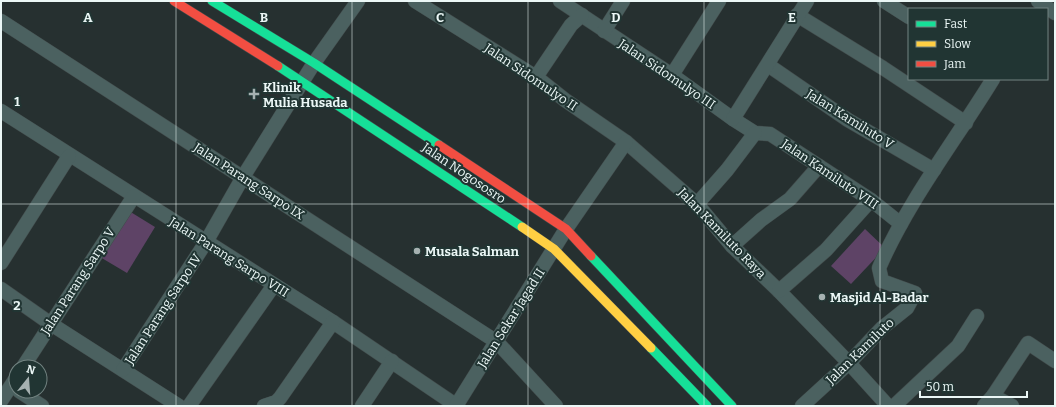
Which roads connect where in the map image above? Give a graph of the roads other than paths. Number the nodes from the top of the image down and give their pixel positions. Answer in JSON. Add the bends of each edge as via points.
{"nodes":[{"id":1,"x":174,"y":1,"type":"edge"},
{"id":2,"x":212,"y":1,"type":"edge"},
{"id":3,"x":358,"y":1,"type":"edge"},
{"id":4,"x":414,"y":1,"type":"edge"},
{"id":5,"x":560,"y":1,"type":"edge"},
{"id":6,"x":623,"y":1,"type":"edge"},
{"id":7,"x":719,"y":1,"type":"edge"},
{"id":8,"x":807,"y":1,"type":"edge"},
{"id":9,"x":884,"y":1,"type":"edge"},
{"id":10,"x":582,"y":15,"type":"junction"},
{"id":11,"x":797,"y":15,"type":"junction"},
{"id":12,"x":908,"y":16,"type":"edge"},
{"id":13,"x":1,"y":21,"type":"edge"},
{"id":14,"x":604,"y":31,"type":"junction"},
{"id":15,"x":314,"y":63,"type":"junction"},
{"id":16,"x":768,"y":65,"type":"junction"},
{"id":17,"x":672,"y":75,"type":"junction"},
{"id":18,"x":536,"y":77,"type":"junction"},
{"id":19,"x":992,"y":80,"type":"edge"},
{"id":20,"x":302,"y":82,"type":"junction"},
{"id":21,"x":3,"y":117,"type":"edge"},
{"id":22,"x":732,"y":119,"type":"junction"},
{"id":23,"x":966,"y":123,"type":"junction"},
{"id":24,"x":755,"y":133,"type":"junction"},
{"id":25,"x":626,"y":142,"type":"junction"},
{"id":26,"x":69,"y":156,"type":"junction"},
{"id":27,"x":819,"y":166,"type":"junction"},
{"id":28,"x":934,"y":170,"type":"junction"},
{"id":29,"x":243,"y":177,"type":"junction"},
{"id":30,"x":134,"y":196,"type":"junction"},
{"id":31,"x":871,"y":200,"type":"junction"},
{"id":32,"x":697,"y":204,"type":"junction"},
{"id":33,"x":901,"y":224,"type":"junction"},
{"id":34,"x":566,"y":230,"type":"junction"},
{"id":35,"x":206,"y":242,"type":"junction"},
{"id":36,"x":732,"y":246,"type":"junction"},
{"id":37,"x":554,"y":249,"type":"junction"},
{"id":38,"x":1,"y":263,"type":"edge"},
{"id":39,"x":274,"y":285,"type":"junction"},
{"id":40,"x":1,"y":289,"type":"edge"},
{"id":41,"x":779,"y":291,"type":"junction"},
{"id":42,"x":977,"y":316,"type":"dead end"},
{"id":43,"x":333,"y":322,"type":"junction"},
{"id":44,"x":51,"y":324,"type":"junction"},
{"id":45,"x":496,"y":342,"type":"junction"},
{"id":46,"x":28,"y":359,"type":"edge"},
{"id":47,"x":392,"y":361,"type":"junction"},
{"id":48,"x":1055,"y":361,"type":"edge"},
{"id":49,"x":849,"y":363,"type":"junction"},
{"id":50,"x":123,"y":370,"type":"junction"},
{"id":51,"x":8,"y":391,"type":"edge"},
{"id":52,"x":33,"y":399,"type":"edge"},
{"id":53,"x":1,"y":401,"type":"edge"},
{"id":54,"x":988,"y":401,"type":"edge"},
{"id":55,"x":42,"y":406,"type":"edge"},
{"id":56,"x":179,"y":406,"type":"edge"},
{"id":57,"x":189,"y":406,"type":"edge"},
{"id":58,"x":264,"y":406,"type":"edge"},
{"id":59,"x":362,"y":406,"type":"edge"},
{"id":60,"x":456,"y":406,"type":"edge"},
{"id":61,"x":556,"y":406,"type":"edge"},
{"id":62,"x":707,"y":406,"type":"edge"},
{"id":63,"x":732,"y":406,"type":"edge"},
{"id":64,"x":802,"y":406,"type":"edge"},
{"id":65,"x":888,"y":406,"type":"edge"},
{"id":66,"x":894,"y":406,"type":"edge"},
{"id":67,"x":1012,"y":406,"type":"edge"}],
"edges":[{"from":1,"to":20,"type":"street","name":"Jalan Nogososro"},
{"from":2,"to":15,"type":"street","name":"Jalan Nogososro"},
{"from":3,"to":15,"type":"street","name":"Jalan Parang Sarpo IV"},
{"from":4,"to":18,"type":"street","name":"Jalan Sidomulyo II"},
{"from":5,"to":10,"type":"street","name":"Jalan Sidomulyo III"},
{"from":6,"to":14,"type":"street"},
{"from":7,"to":17,"type":"street"},
{"from":8,"to":11,"type":"street"},
{"from":9,"to":12,"type":"street"},
{"from":10,"to":14,"type":"street","name":"Jalan Sidomulyo III"},
{"from":10,"to":18,"type":"street","via":[[572,25]]},
{"from":11,"to":16,"type":"street"},
{"from":11,"to":23,"type":"street"},
{"from":13,"to":29,"type":"street","name":"Jalan Parang Sarpo IX"},
{"from":14,"to":17,"type":"street","name":"Jalan Sidomulyo III"},
{"from":15,"to":20,"type":"street","name":"Jalan Parang Sarpo IV"},
{"from":15,"to":34,"type":"street","name":"Jalan Nogososro"},
{"from":16,"to":22,"type":"street"},
{"from":16,"to":28,"type":"street","name":"Jalan Kamiluto V","via":[[848,120]]},
{"from":17,"to":22,"type":"street","name":"Jalan Sidomulyo III"},
{"from":18,"to":25,"type":"street","name":"Jalan Sidomulyo II"},
{"from":19,"to":23,"type":"street"},
{"from":20,"to":29,"type":"street","name":"Jalan Parang Sarpo IV"},
{"from":20,"to":37,"type":"street","name":"Jalan Nogososro"},
{"from":21,"to":26,"type":"street","name":"Jalan Parang Sarpo VIII"},
{"from":22,"to":24,"type":"street","name":"Jalan Sidomulyo III"},
{"from":23,"to":28,"type":"street"},
{"from":24,"to":27,"type":"street","name":"Jalan Kamiluto VIII","via":[[770,134]]},
{"from":24,"to":32,"type":"street"},
{"from":25,"to":32,"type":"street","name":"Jalan Kamiluto Raya"},
{"from":25,"to":34,"type":"street"},
{"from":26,"to":30,"type":"street","name":"Jalan Parang Sarpo VIII"},
{"from":26,"to":38,"type":"street"},
{"from":27,"to":31,"type":"street","name":"Jalan Kamiluto VIII"},
{"from":27,"to":36,"type":"street","via":[[790,199]]},
{"from":28,"to":33,"type":"street"},
{"from":29,"to":35,"type":"street","name":"Jalan Parang Sarpo IV"},
{"from":29,"to":45,"type":"street","name":"Jalan Parang Sarpo IX"},
{"from":30,"to":35,"type":"street","name":"Jalan Parang Sarpo VIII"},
{"from":30,"to":44,"type":"street","name":"Jalan Parang Sarpo V"},
{"from":31,"to":33,"type":"street","name":"Jalan Kamiluto VIII"},
{"from":31,"to":41,"type":"street","via":[[826,250]]},
{"from":32,"to":36,"type":"street","name":"Jalan Kamiluto Raya"},
{"from":33,"to":49,"type":"street","name":"Jalan Kamiluto","via":[[878,268],[882,280],[915,293],[907,308],[882,328]]},
{"from":34,"to":37,"type":"street","name":"Jalan Sekar Jagad II"},
{"from":34,"to":63,"type":"street","name":"Jalan Nogososro"},
{"from":35,"to":39,"type":"street","name":"Jalan Parang Sarpo VIII"},
{"from":35,"to":50,"type":"street","name":"Jalan Parang Sarpo IV"},
{"from":36,"to":41,"type":"street","name":"Jalan Kamiluto Raya"},
{"from":37,"to":45,"type":"street","name":"Jalan Sekar Jagad II"},
{"from":37,"to":62,"type":"street","name":"Jalan Nogososro"},
{"from":39,"to":43,"type":"street","name":"Jalan Parang Sarpo VIII"},
{"from":39,"to":57,"type":"street"},
{"from":40,"to":44,"type":"street"},
{"from":41,"to":49,"type":"street","name":"Jalan Kamiluto Raya"},
{"from":42,"to":66,"type":"street","via":[[958,346]]},
{"from":43,"to":47,"type":"street","name":"Jalan Parang Sarpo VIII"},
{"from":43,"to":58,"type":"street","via":[[280,398]]},
{"from":44,"to":46,"type":"street","name":"Jalan Parang Sarpo V"},
{"from":44,"to":50,"type":"street"},
{"from":45,"to":60,"type":"street","name":"Jalan Sekar Jagad II"},
{"from":45,"to":61,"type":"street","name":"Jalan Parang Sarpo IX"},
{"from":47,"to":59,"type":"street"},
{"from":47,"to":60,"type":"street","name":"Jalan Parang Sarpo VIII"},
{"from":48,"to":54,"type":"street","via":[[1028,343]]},
{"from":49,"to":64,"type":"street","name":"Jalan Kamiluto"},
{"from":49,"to":65,"type":"street","name":"Jalan Kamiluto Raya"},
{"from":50,"to":56,"type":"street"},
{"from":51,"to":53,"type":"street"},
{"from":52,"to":55,"type":"street"},
{"from":54,"to":67,"type":"street"}]}
